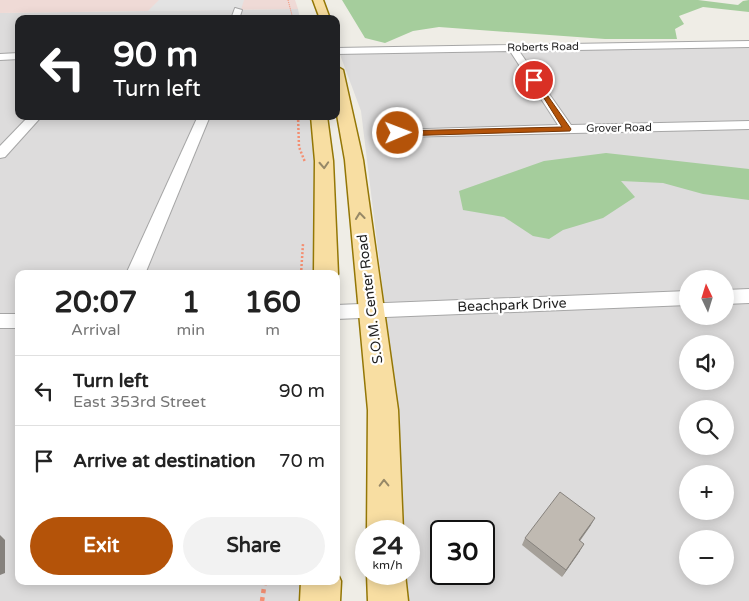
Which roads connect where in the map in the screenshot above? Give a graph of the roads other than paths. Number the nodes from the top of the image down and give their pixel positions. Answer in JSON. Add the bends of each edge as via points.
{"nodes":[{"id":1,"x":318,"y":0,"type":"edge"},
{"id":2,"x":238,"y":10,"type":"dead end"},
{"id":3,"x":237,"y":15,"type":"edge"},
{"id":4,"x":324,"y":15,"type":"edge"},
{"id":5,"x":749,"y":44,"type":"edge"},
{"id":6,"x":512,"y":47,"type":"junction"},
{"id":7,"x":340,"y":50,"type":"edge"},
{"id":8,"x":15,"y":56,"type":"edge"},
{"id":9,"x":0,"y":57,"type":"edge"},
{"id":10,"x":340,"y":90,"type":"edge"},
{"id":11,"x":32,"y":120,"type":"edge"},
{"id":12,"x":202,"y":120,"type":"edge"},
{"id":13,"x":319,"y":120,"type":"edge"},
{"id":14,"x":749,"y":125,"type":"edge"},
{"id":15,"x":567,"y":129,"type":"junction"},
{"id":16,"x":398,"y":133,"type":"dead end"},
{"id":17,"x":0,"y":154,"type":"edge"},
{"id":18,"x":137,"y":270,"type":"edge"},
{"id":19,"x":326,"y":270,"type":"edge"},
{"id":20,"x":749,"y":296,"type":"edge"},
{"id":21,"x":734,"y":297,"type":"edge"},
{"id":22,"x":679,"y":298,"type":"edge"},
{"id":23,"x":370,"y":310,"type":"junction"},
{"id":24,"x":340,"y":312,"type":"edge"},
{"id":25,"x":15,"y":321,"type":"edge"},
{"id":26,"x":0,"y":322,"type":"edge"},
{"id":27,"x":386,"y":520,"type":"edge"},
{"id":28,"x":321,"y":585,"type":"edge"},
{"id":29,"x":387,"y":585,"type":"edge"},
{"id":30,"x":320,"y":601,"type":"edge"},
{"id":31,"x":388,"y":601,"type":"edge"}],
"edges":[{"from":1,"to":4,"type":"main road"},
{"from":2,"to":3,"type":"street"},
{"from":5,"to":6,"type":"street","name":"Roberts Road"},
{"from":6,"to":7,"type":"street","name":"Roberts Road"},
{"from":6,"to":15,"type":"street"},
{"from":8,"to":9,"type":"street"},
{"from":23,"to":10,"type":"main road","name":"S.O.M. Center Road","one_way":true,"via":[[354,160]]},
{"from":11,"to":17,"type":"street"},
{"from":12,"to":18,"type":"street"},
{"from":13,"to":19,"type":"main road","one_way":true,"via":[[324,162]]},
{"from":14,"to":15,"type":"street","name":"Grover Road"},
{"from":15,"to":16,"type":"street","name":"Grover Road"},
{"from":20,"to":21,"type":"street"},
{"from":22,"to":23,"type":"street","name":"Beachpark Drive"},
{"from":23,"to":24,"type":"street","name":"Beachpark Drive"},
{"from":27,"to":23,"type":"main road","name":"S.O.M. Center Road","one_way":true,"via":[[383,410]]},
{"from":25,"to":26,"type":"street"},
{"from":28,"to":30,"type":"main road"},
{"from":29,"to":31,"type":"main road"}]}
